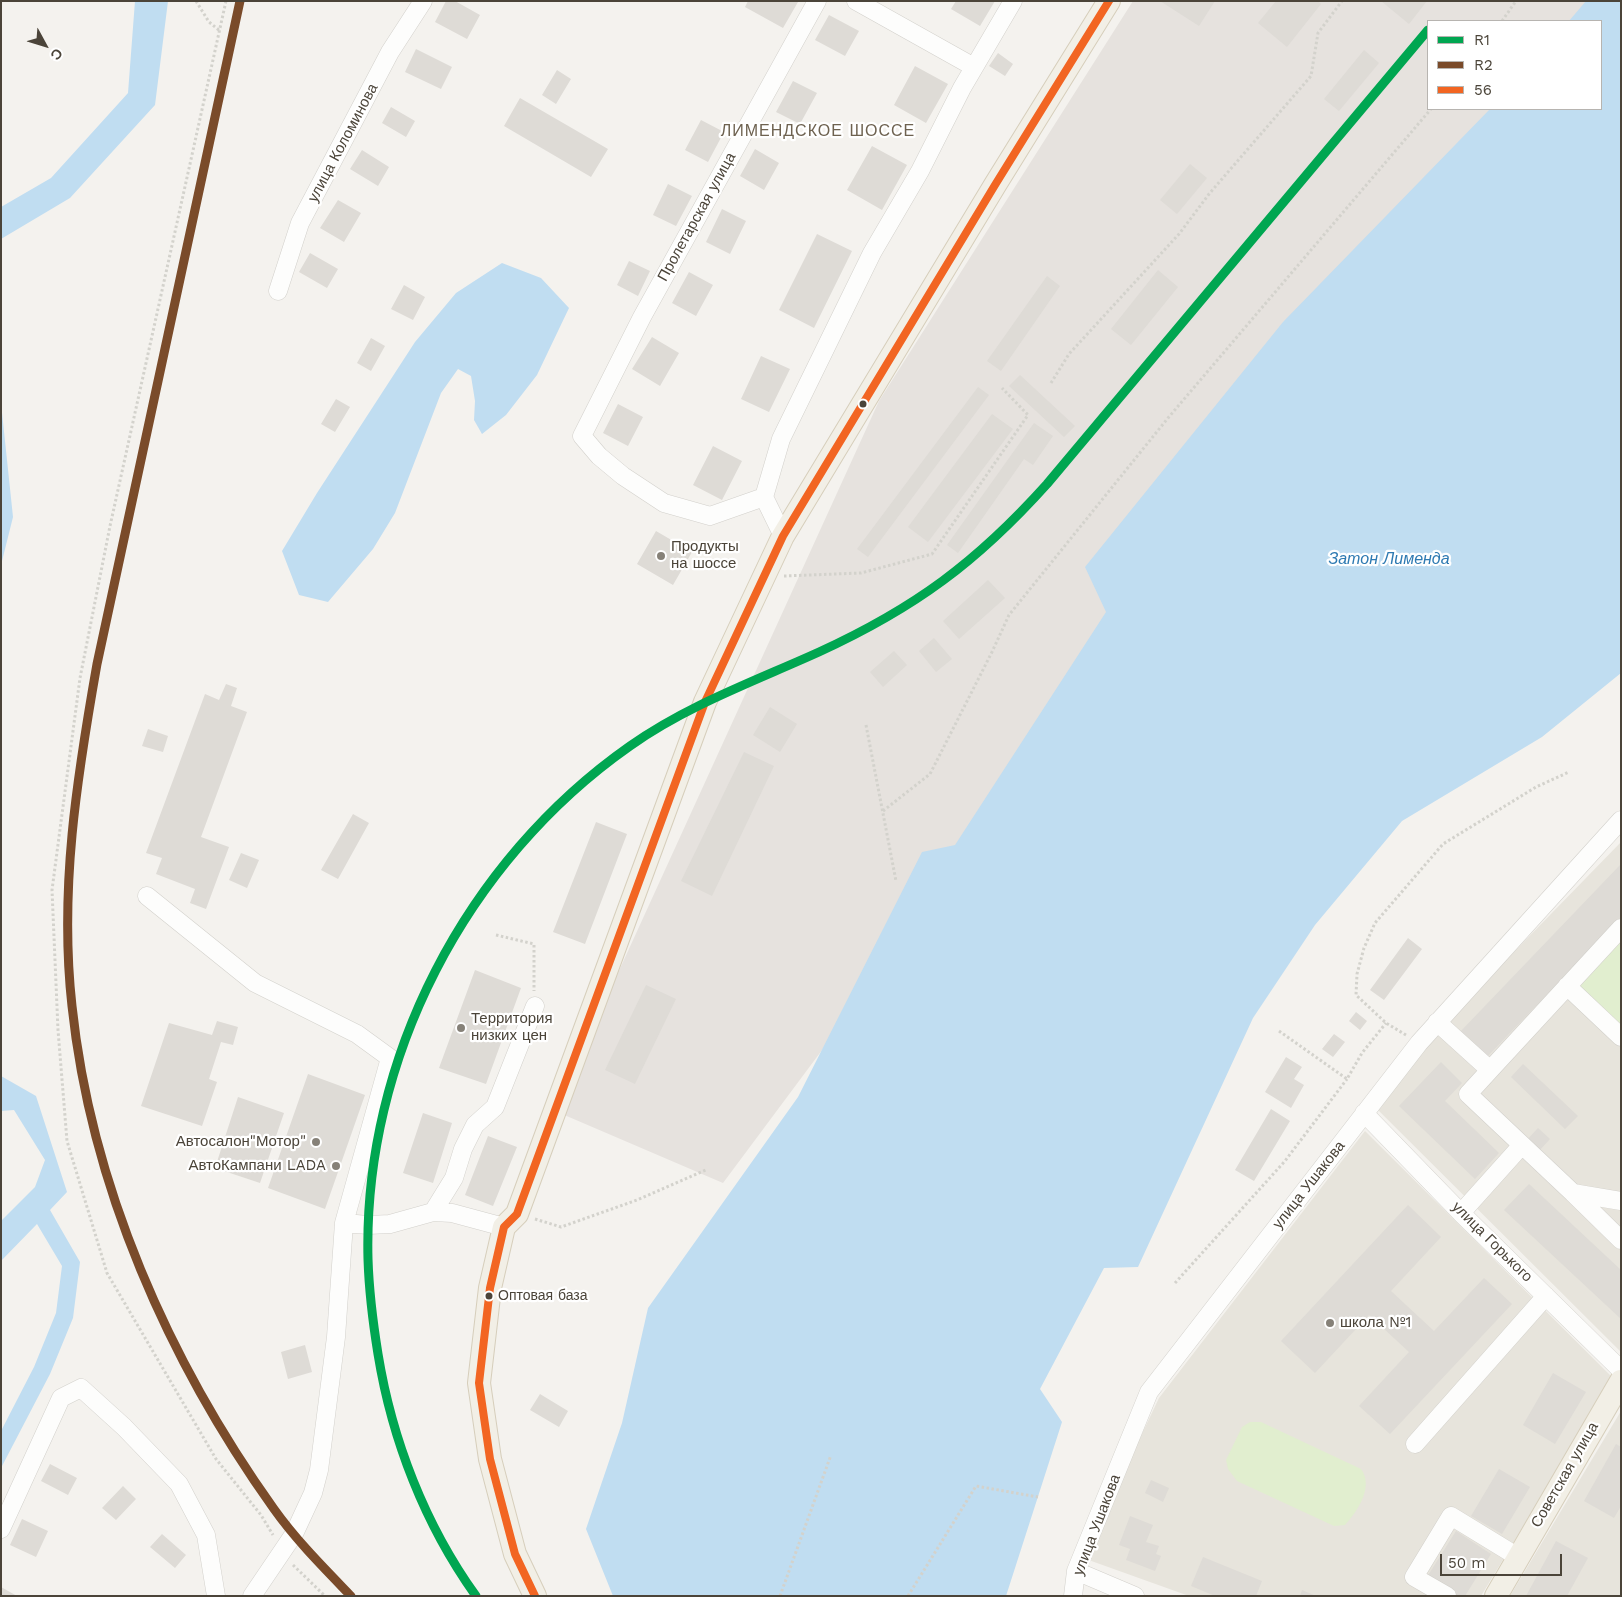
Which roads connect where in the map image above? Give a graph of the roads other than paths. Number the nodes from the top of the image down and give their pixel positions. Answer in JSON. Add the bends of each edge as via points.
{"nodes":[{"id":1,"x":423,"y":1,"type":"edge"},
{"id":2,"x":817,"y":1,"type":"edge"},
{"id":3,"x":856,"y":1,"type":"edge"},
{"id":4,"x":1013,"y":1,"type":"edge"},
{"id":5,"x":1109,"y":1,"type":"edge"},
{"id":6,"x":974,"y":67,"type":"junction"},
{"id":7,"x":278,"y":292,"type":"dead end"},
{"id":8,"x":764,"y":497,"type":"junction"},
{"id":9,"x":783,"y":536,"type":"junction"},
{"id":10,"x":1621,"y":820,"type":"edge"},
{"id":11,"x":147,"y":896,"type":"dead end"},
{"id":12,"x":1621,"y":928,"type":"edge"},
{"id":13,"x":1567,"y":986,"type":"junction"},
{"id":14,"x":535,"y":1006,"type":"road end"},
{"id":15,"x":1436,"y":1022,"type":"junction"},
{"id":16,"x":1621,"y":1037,"type":"edge"},
{"id":17,"x":1490,"y":1070,"type":"junction"},
{"id":18,"x":1364,"y":1113,"type":"junction"},
{"id":19,"x":1522,"y":1145,"type":"junction"},
{"id":20,"x":1573,"y":1193,"type":"junction"},
{"id":21,"x":1621,"y":1201,"type":"edge"},
{"id":22,"x":433,"y":1212,"type":"junction"},
{"id":23,"x":1461,"y":1213,"type":"junction"},
{"id":24,"x":511,"y":1220,"type":"junction"},
{"id":25,"x":344,"y":1223,"type":"junction"},
{"id":26,"x":1621,"y":1240,"type":"edge"},
{"id":27,"x":1546,"y":1296,"type":"junction"},
{"id":28,"x":1621,"y":1370,"type":"edge"},
{"id":29,"x":1621,"y":1382,"type":"edge"},
{"id":30,"x":1416,"y":1444,"type":"dead end"},
{"id":31,"x":1,"y":1529,"type":"edge"},
{"id":32,"x":1518,"y":1557,"type":"junction"},
{"id":33,"x":1076,"y":1571,"type":"junction"},
{"id":34,"x":216,"y":1596,"type":"edge"},
{"id":35,"x":252,"y":1596,"type":"edge"},
{"id":36,"x":535,"y":1596,"type":"edge"},
{"id":37,"x":1073,"y":1596,"type":"edge"},
{"id":38,"x":1135,"y":1596,"type":"edge"},
{"id":39,"x":1447,"y":1596,"type":"edge"},
{"id":40,"x":1496,"y":1596,"type":"edge"}],
"edges":[{"from":1,"to":7,"type":"street","name":"улица Коломинова","via":[[390,52],[300,223]]},
{"from":2,"to":8,"type":"street","name":"Пролетарская улица","via":[[642,317],[582,436],[617,471],[664,503],[710,516]]},
{"from":3,"to":6,"type":"street"},
{"from":4,"to":6,"type":"street"},
{"from":5,"to":9,"type":"main road"},
{"from":6,"to":8,"type":"street","via":[[863,271],[781,439]]},
{"from":8,"to":9,"type":"street"},
{"from":9,"to":24,"type":"main road","via":[[705,702]]},
{"from":10,"to":15,"type":"street","name":"улица Ушакова"},
{"from":11,"to":25,"type":"street","via":[[254,983],[357,1034],[390,1058]]},
{"from":12,"to":13,"type":"street"},
{"from":13,"to":16,"type":"street"},
{"from":13,"to":17,"type":"street"},
{"from":14,"to":22,"type":"street","via":[[495,1108],[475,1126],[454,1178]]},
{"from":15,"to":17,"type":"street"},
{"from":15,"to":18,"type":"street","name":"улица Ушакова"},
{"from":17,"to":19,"type":"street","via":[[1468,1094]]},
{"from":18,"to":23,"type":"street","name":"улица Горького"},
{"from":18,"to":33,"type":"street","name":"улица Ушакова","via":[[1149,1392]]},
{"from":19,"to":20,"type":"street"},
{"from":19,"to":23,"type":"street"},
{"from":20,"to":21,"type":"street"},
{"from":20,"to":26,"type":"street"},
{"from":22,"to":24,"type":"street"},
{"from":22,"to":25,"type":"street","via":[[390,1224]]},
{"from":23,"to":27,"type":"street","name":"улица Горького"},
{"from":24,"to":36,"type":"main road","via":[[490,1288],[480,1382],[490,1459],[514,1554]]},
{"from":25,"to":35,"type":"street","via":[[336,1337],[319,1470],[304,1515]]},
{"from":27,"to":28,"type":"street","name":"улица Горького"},
{"from":27,"to":30,"type":"street"},
{"from":29,"to":32,"type":"main road","name":"Советская улица"},
{"from":31,"to":34,"type":"street","via":[[61,1398],[81,1388],[179,1484],[206,1535]]},
{"from":32,"to":39,"type":"street","via":[[1451,1516],[1414,1577]]},
{"from":32,"to":40,"type":"main road","name":"Советская улица"},
{"from":33,"to":37,"type":"street","name":"улица Ушакова"},
{"from":33,"to":38,"type":"street"}]}
